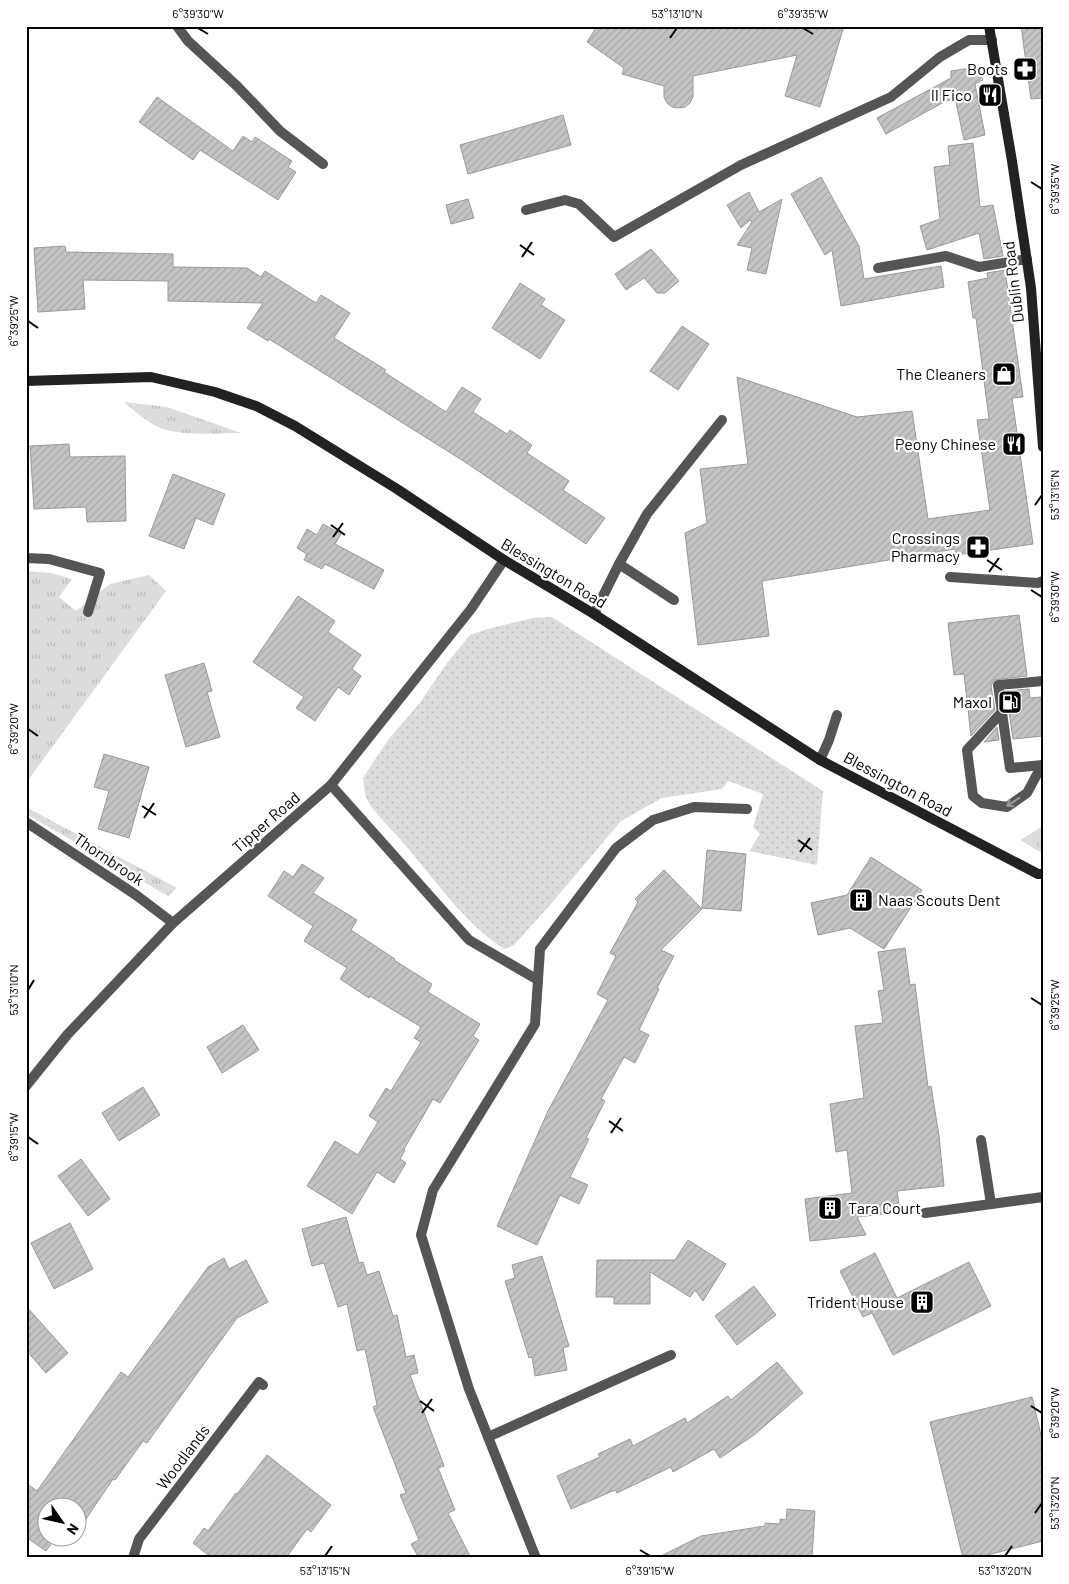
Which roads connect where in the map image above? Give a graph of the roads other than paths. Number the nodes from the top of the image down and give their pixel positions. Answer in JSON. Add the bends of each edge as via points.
{"nodes":[{"id":1,"x":177,"y":26,"type":"edge"},
{"id":2,"x":989,"y":26,"type":"edge"},
{"id":3,"x":992,"y":40,"type":"junction"},
{"id":4,"x":323,"y":164,"type":"dead end"},
{"id":5,"x":526,"y":210,"type":"dead end"},
{"id":6,"x":1026,"y":258,"type":"junction"},
{"id":7,"x":878,"y":268,"type":"dead end"},
{"id":8,"x":26,"y":380,"type":"edge"},
{"id":9,"x":722,"y":420,"type":"dead end"},
{"id":10,"x":1042,"y":443,"type":"edge"},
{"id":11,"x":1043,"y":447,"type":"edge"},
{"id":12,"x":26,"y":558,"type":"edge"},
{"id":13,"x":504,"y":560,"type":"junction"},
{"id":14,"x":619,"y":564,"type":"junction"},
{"id":15,"x":950,"y":577,"type":"dead end"},
{"id":16,"x":1043,"y":581,"type":"edge"},
{"id":17,"x":674,"y":600,"type":"dead end"},
{"id":18,"x":88,"y":612,"type":"dead end"},
{"id":19,"x":594,"y":614,"type":"junction"},
{"id":20,"x":1043,"y":681,"type":"edge"},
{"id":21,"x":1002,"y":712,"type":"junction"},
{"id":22,"x":837,"y":715,"type":"dead end"},
{"id":23,"x":820,"y":760,"type":"junction"},
{"id":24,"x":1043,"y":765,"type":"edge"},
{"id":25,"x":331,"y":785,"type":"junction"},
{"id":26,"x":746,"y":809,"type":"dead end"},
{"id":27,"x":26,"y":822,"type":"edge"},
{"id":28,"x":1043,"y":874,"type":"edge"},
{"id":29,"x":173,"y":923,"type":"junction"},
{"id":30,"x":538,"y":980,"type":"junction"},
{"id":31,"x":26,"y":1086,"type":"edge"},
{"id":32,"x":981,"y":1140,"type":"dead end"},
{"id":33,"x":1043,"y":1197,"type":"edge"},
{"id":34,"x":991,"y":1204,"type":"junction"},
{"id":35,"x":925,"y":1213,"type":"dead end"},
{"id":36,"x":671,"y":1355,"type":"dead end"},
{"id":37,"x":263,"y":1385,"type":"dead end"},
{"id":38,"x":488,"y":1437,"type":"junction"},
{"id":39,"x":133,"y":1558,"type":"edge"},
{"id":40,"x":536,"y":1558,"type":"edge"}],
"edges":[{"from":1,"to":4,"type":"street","via":[[188,41],[280,131]]},
{"from":2,"to":3,"type":"main road","name":"Dublin Road"},
{"from":3,"to":5,"type":"street","via":[[969,40],[940,57],[891,97],[741,165],[614,237],[579,204],[565,200]]},
{"from":3,"to":6,"type":"main road","name":"Dublin Road"},
{"from":6,"to":7,"type":"street","via":[[979,267],[946,256]]},
{"from":6,"to":10,"type":"main road","name":"Dublin Road"},
{"from":8,"to":13,"type":"main road","name":"Blessington Road","via":[[151,377],[215,392],[256,406],[295,426],[397,489]]},
{"from":9,"to":14,"type":"street","via":[[647,514]]},
{"from":10,"to":11,"type":"main road","name":"Dublin Road"},
{"from":12,"to":18,"type":"street","via":[[49,558],[100,573]]},
{"from":13,"to":19,"type":"main road","name":"Blessington Road"},
{"from":13,"to":25,"type":"street","name":"Tipper Road","via":[[471,609]]},
{"from":14,"to":17,"type":"street"},
{"from":14,"to":19,"type":"street"},
{"from":15,"to":16,"type":"street"},
{"from":19,"to":23,"type":"main road","name":"Blessington Road"},
{"from":20,"to":21,"type":"street","via":[[998,685]]},
{"from":21,"to":24,"type":"street","via":[[1010,768]]},
{"from":24,"to":21,"type":"street","one_way":true,"via":[[1027,793],[1006,807],[982,803],[973,796],[967,750]]},
{"from":22,"to":23,"type":"street"},
{"from":23,"to":28,"type":"main road","name":"Blessington Road"},
{"from":25,"to":29,"type":"street","name":"Tipper Road"},
{"from":25,"to":30,"type":"street","via":[[469,940]]},
{"from":26,"to":30,"type":"street","via":[[694,806],[653,820],[616,848],[540,949]]},
{"from":27,"to":29,"type":"street","name":"Thornbrook"},
{"from":29,"to":31,"type":"street","name":"Tipper Road","via":[[67,1035]]},
{"from":30,"to":38,"type":"street","via":[[535,1024],[433,1190],[421,1235]]},
{"from":32,"to":34,"type":"street"},
{"from":33,"to":34,"type":"street"},
{"from":34,"to":35,"type":"street"},
{"from":36,"to":38,"type":"street"},
{"from":37,"to":39,"type":"street","name":"Woodlands","via":[[259,1382],[139,1539]]},
{"from":38,"to":40,"type":"street"}]}
